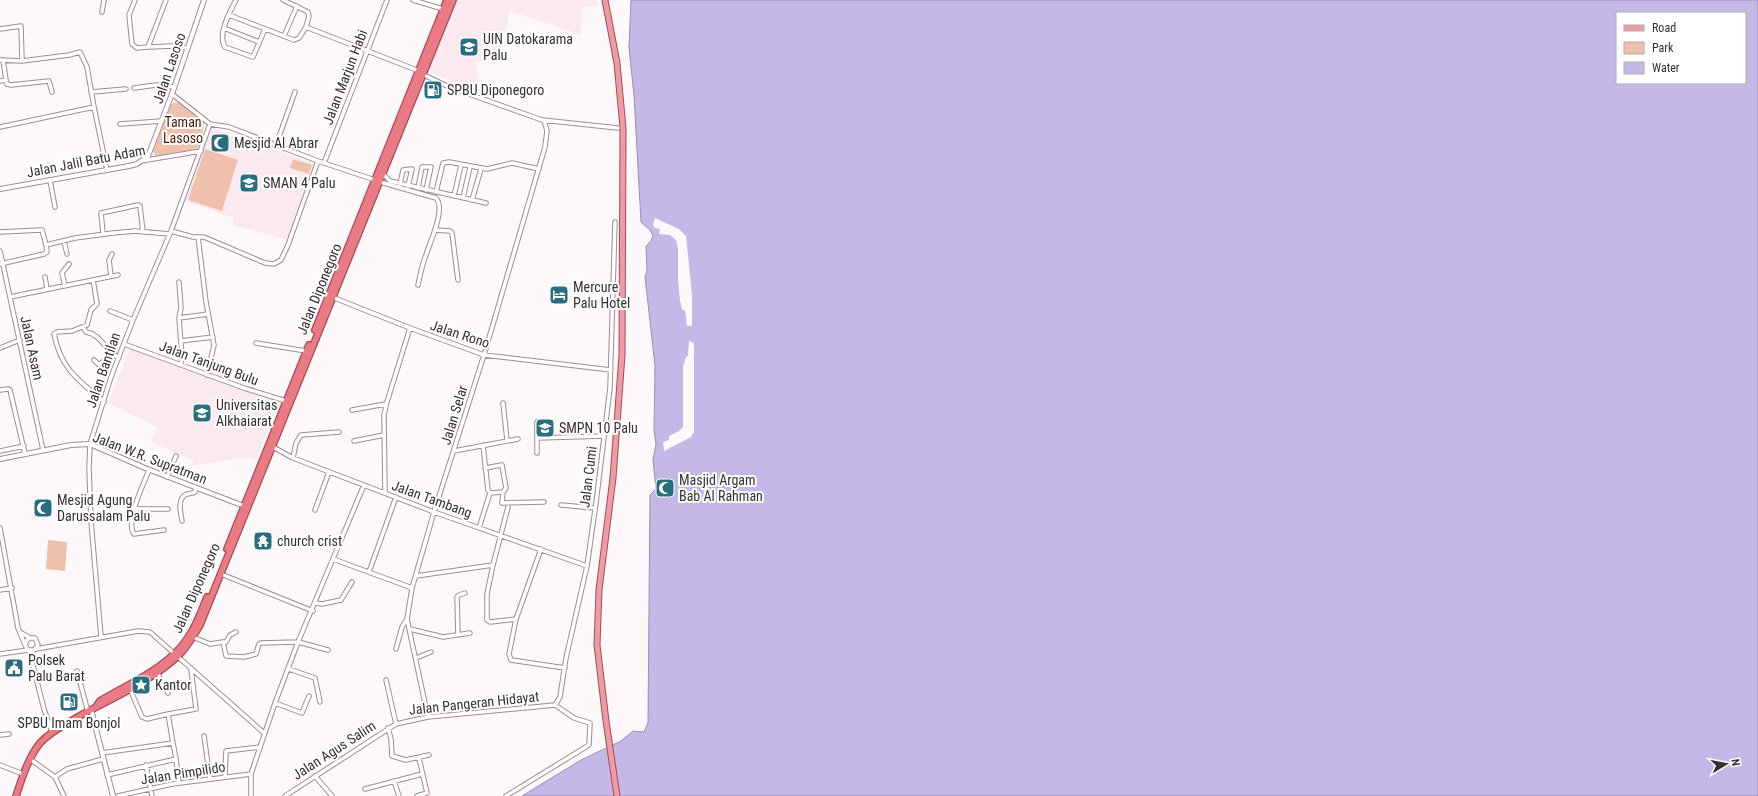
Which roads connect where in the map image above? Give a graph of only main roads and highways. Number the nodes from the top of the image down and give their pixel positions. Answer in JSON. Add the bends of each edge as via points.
{"nodes":[{"id":1,"x":447,"y":0,"type":"edge"},
{"id":2,"x":453,"y":0,"type":"edge"},
{"id":3,"x":606,"y":0,"type":"edge"},
{"id":4,"x":438,"y":29,"type":"junction"},
{"id":5,"x":421,"y":73,"type":"junction"},
{"id":6,"x":377,"y":181,"type":"junction"},
{"id":7,"x":344,"y":261,"type":"junction"},
{"id":8,"x":176,"y":655,"type":"junction"},
{"id":9,"x":91,"y":710,"type":"junction"},
{"id":10,"x":16,"y":796,"type":"edge"},
{"id":11,"x":616,"y":796,"type":"edge"}],
"edges":[{"from":1,"to":4,"type":"highway","name":"Jalan Diponegoro"},
{"from":2,"to":4,"type":"highway","name":"Jalan Diponegoro"},
{"from":3,"to":11,"type":"main road","via":[[620,82],[624,217],[622,355],[613,478],[599,590],[598,645]]},
{"from":4,"to":5,"type":"highway","name":"Jalan Diponegoro"},
{"from":5,"to":6,"type":"highway","name":"Jalan Diponegoro"},
{"from":5,"to":6,"type":"highway","name":"Jalan Diponegoro","via":[[383,174]]},
{"from":6,"to":7,"type":"highway","name":"Jalan Diponegoro"},
{"from":7,"to":8,"type":"highway","name":"Jalan Diponegoro","via":[[194,628]]},
{"from":7,"to":8,"type":"highway","name":"Jalan Diponegoro","via":[[273,447],[203,618],[193,637]]},
{"from":8,"to":9,"type":"highway","name":"Jalan Diponegoro","via":[[100,701]]},
{"from":8,"to":9,"type":"highway","name":"Jalan Diponegoro","via":[[157,672]]},
{"from":9,"to":10,"type":"highway","via":[[52,732],[40,744],[30,759]]}]}
